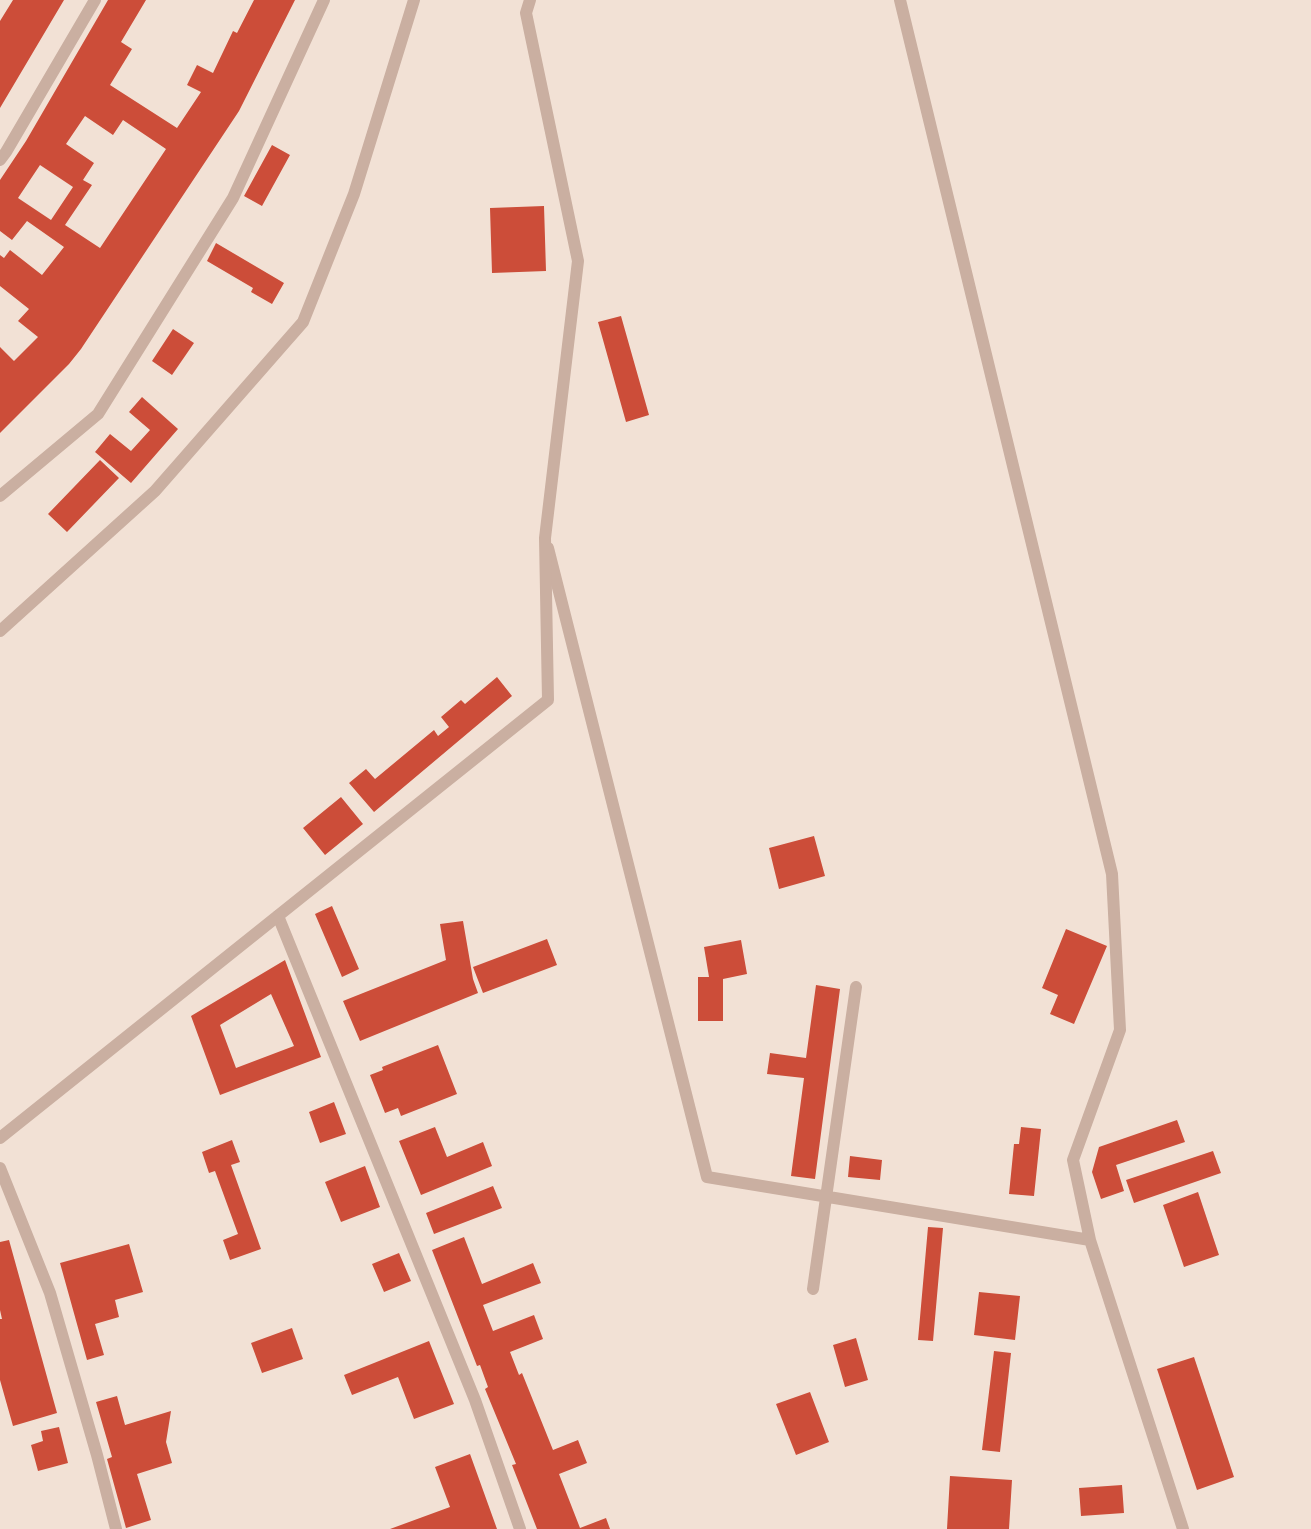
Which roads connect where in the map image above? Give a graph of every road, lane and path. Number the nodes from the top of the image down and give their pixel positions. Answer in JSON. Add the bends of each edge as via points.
{"nodes":[{"id":1,"x":95,"y":0,"type":"edge"},
{"id":2,"x":324,"y":0,"type":"edge"},
{"id":3,"x":414,"y":0,"type":"edge"},
{"id":4,"x":530,"y":0,"type":"edge"},
{"id":5,"x":900,"y":0,"type":"edge"},
{"id":6,"x":0,"y":160,"type":"edge"},
{"id":7,"x":0,"y":496,"type":"edge"},
{"id":8,"x":545,"y":538,"type":"junction"},
{"id":9,"x":0,"y":630,"type":"edge"},
{"id":10,"x":278,"y":916,"type":"junction"},
{"id":11,"x":856,"y":987,"type":"dead end"},
{"id":12,"x":0,"y":1138,"type":"edge"},
{"id":13,"x":0,"y":1168,"type":"edge"},
{"id":14,"x":825,"y":1197,"type":"junction"},
{"id":15,"x":1090,"y":1240,"type":"junction"},
{"id":16,"x":813,"y":1289,"type":"dead end"},
{"id":17,"x":116,"y":1529,"type":"edge"},
{"id":18,"x":520,"y":1529,"type":"edge"},
{"id":19,"x":1183,"y":1529,"type":"edge"}],
"edges":[{"from":1,"to":6,"type":"street"},
{"from":2,"to":7,"type":"street","via":[[233,198],[98,414]]},
{"from":3,"to":9,"type":"street","via":[[354,194],[303,322],[155,491]]},
{"from":4,"to":8,"type":"street","via":[[526,13],[578,261]]},
{"from":5,"to":15,"type":"street","via":[[1112,874],[1120,1030],[1073,1160]]},
{"from":8,"to":10,"type":"street","via":[[548,700]]},
{"from":8,"to":14,"type":"street","via":[[707,1177]]},
{"from":10,"to":12,"type":"street"},
{"from":10,"to":18,"type":"street","via":[[475,1400]]},
{"from":11,"to":14,"type":"street"},
{"from":13,"to":17,"type":"street","via":[[50,1293]]},
{"from":14,"to":15,"type":"street"},
{"from":14,"to":16,"type":"street"},
{"from":15,"to":19,"type":"street"}]}
